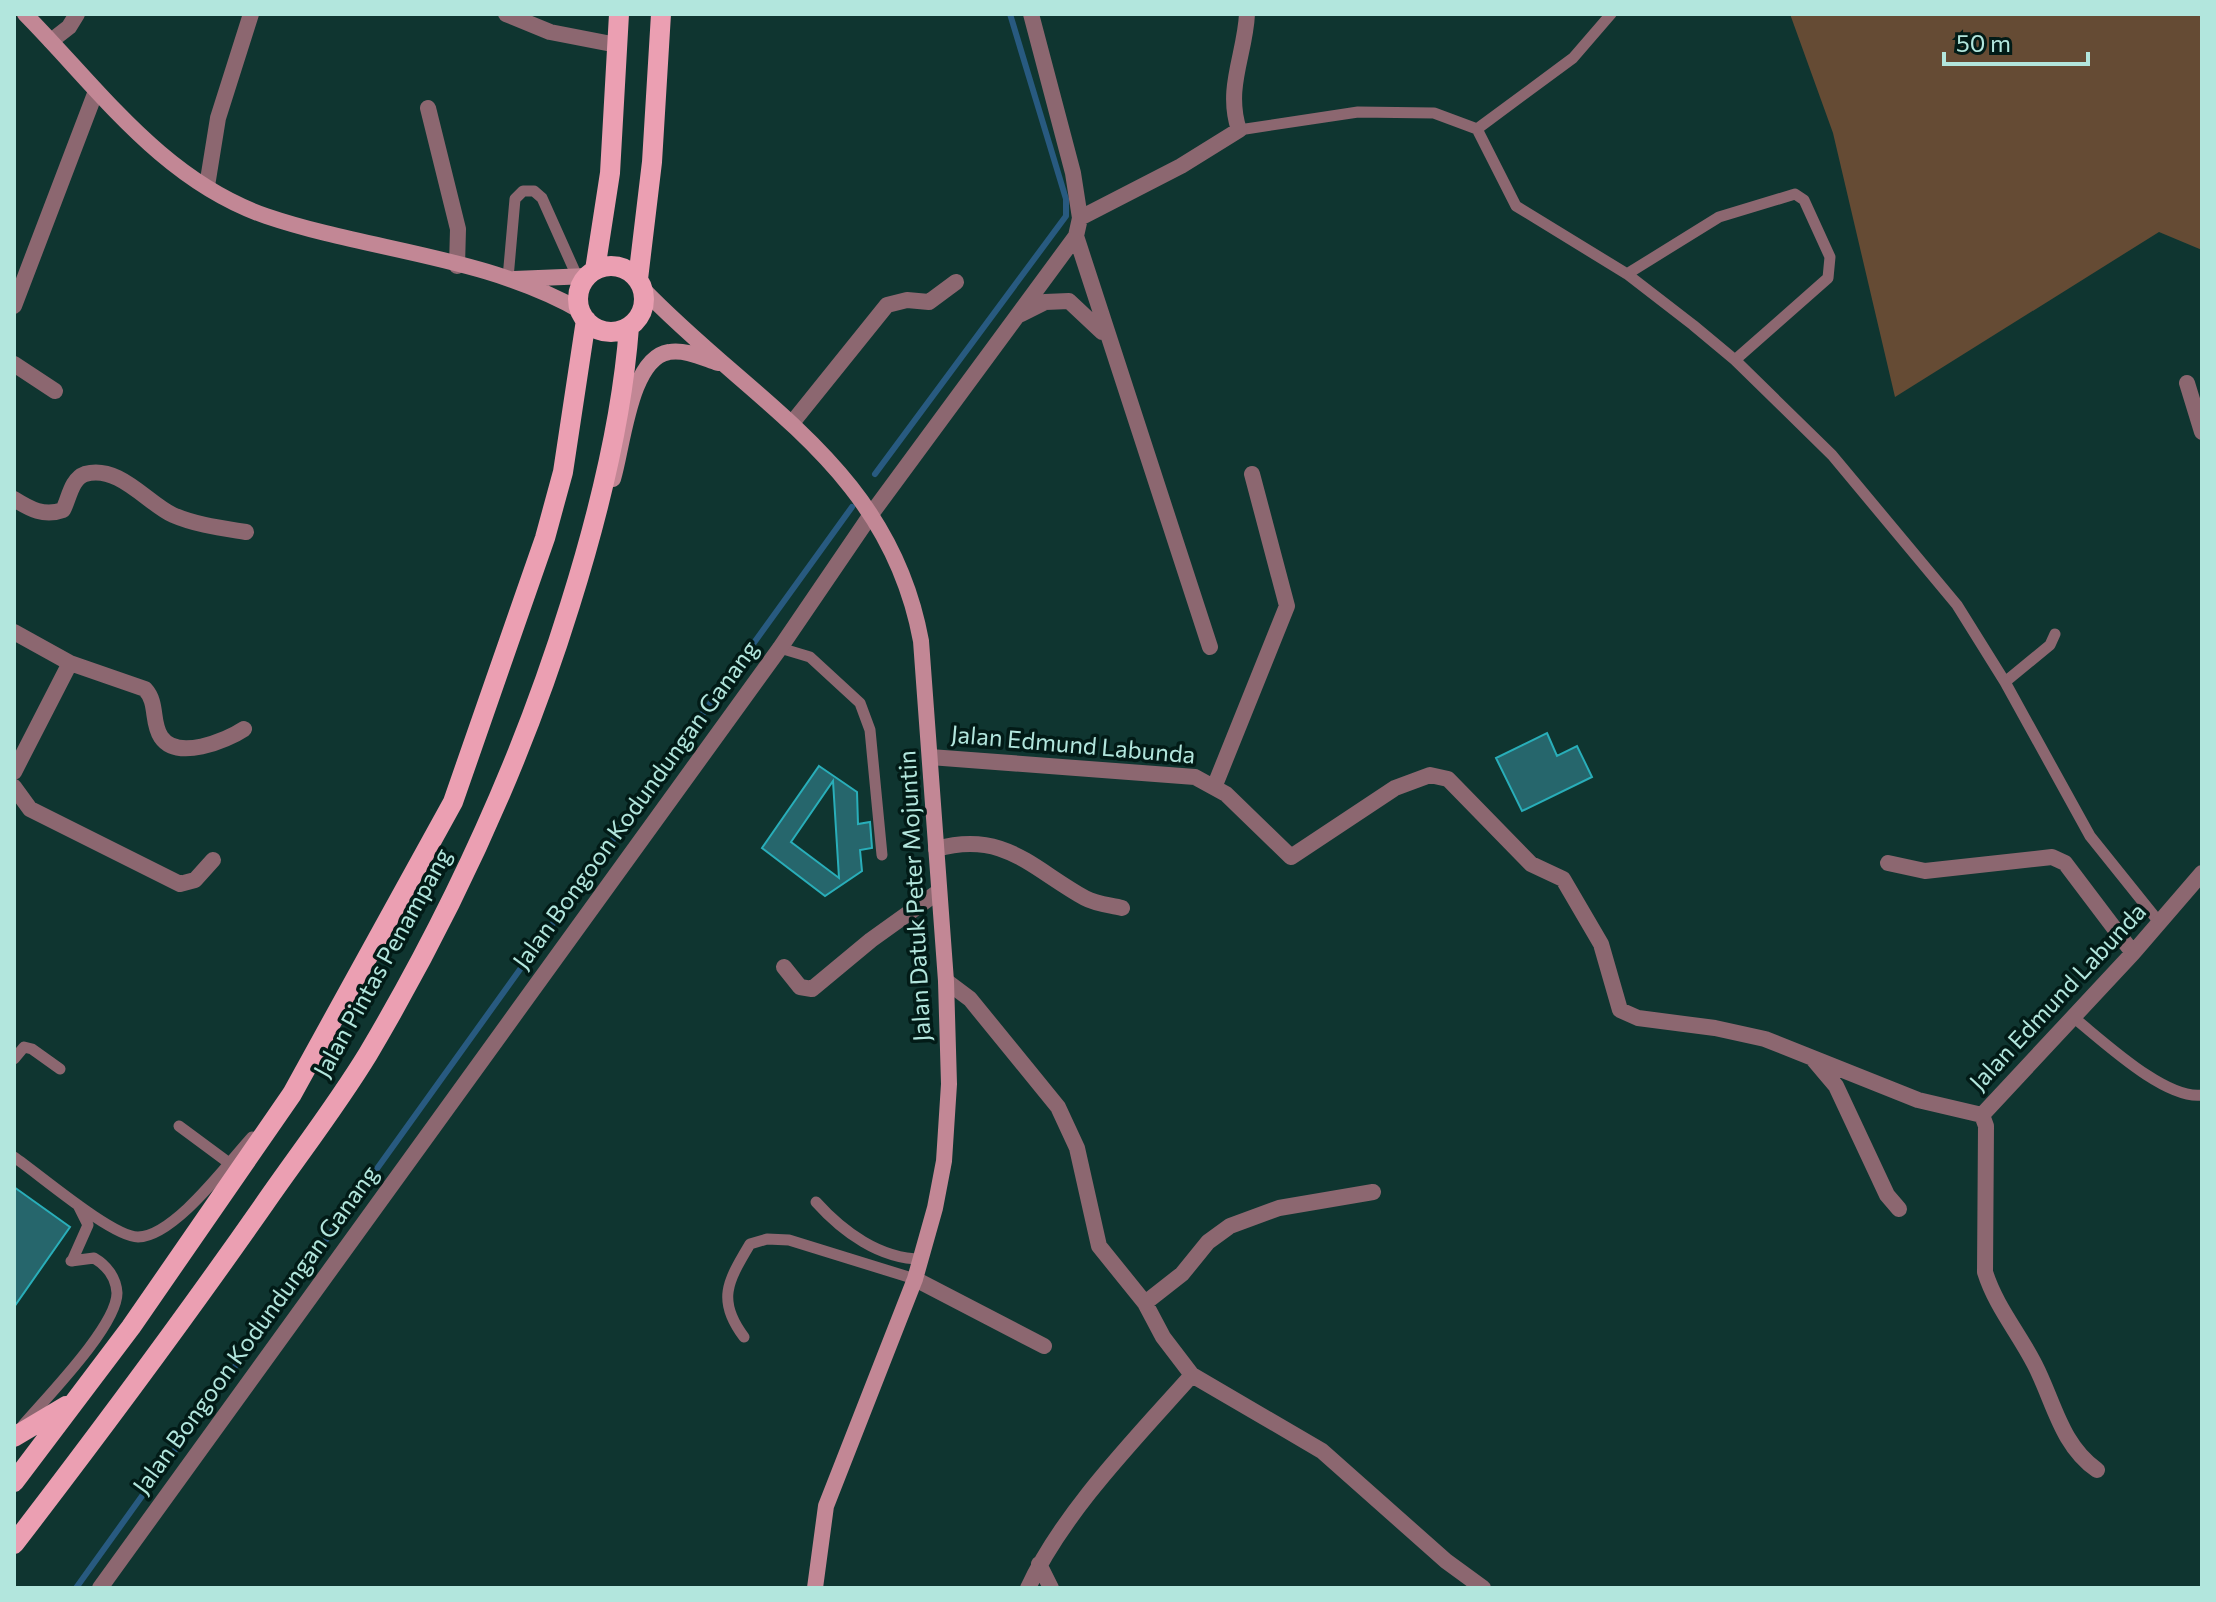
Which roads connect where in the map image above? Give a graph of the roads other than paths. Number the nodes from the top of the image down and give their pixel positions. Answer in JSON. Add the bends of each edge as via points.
{"nodes":[{"id":1,"x":25,"y":14,"type":"edge"},
{"id":2,"x":77,"y":14,"type":"edge"},
{"id":3,"x":251,"y":14,"type":"edge"},
{"id":4,"x":506,"y":14,"type":"edge"},
{"id":5,"x":619,"y":14,"type":"edge"},
{"id":6,"x":661,"y":14,"type":"edge"},
{"id":7,"x":1031,"y":14,"type":"edge"},
{"id":8,"x":1247,"y":14,"type":"edge"},
{"id":9,"x":1611,"y":14,"type":"edge"},
{"id":10,"x":51,"y":41,"type":"junction"},
{"id":11,"x":617,"y":45,"type":"junction"},
{"id":12,"x":96,"y":91,"type":"junction"},
{"id":13,"x":428,"y":108,"type":"dead end"},
{"id":14,"x":1477,"y":129,"type":"junction"},
{"id":15,"x":1239,"y":130,"type":"junction"},
{"id":16,"x":207,"y":186,"type":"junction"},
{"id":17,"x":1080,"y":218,"type":"junction"},
{"id":18,"x":1076,"y":236,"type":"junction"},
{"id":19,"x":457,"y":266,"type":"junction"},
{"id":20,"x":21,"y":269,"type":"edge"},
{"id":21,"x":586,"y":273,"type":"junction"},
{"id":22,"x":1627,"y":274,"type":"junction"},
{"id":23,"x":511,"y":278,"type":"junction"},
{"id":24,"x":956,"y":282,"type":"dead end"},
{"id":25,"x":640,"y":284,"type":"junction"},
{"id":26,"x":14,"y":306,"type":"edge"},
{"id":27,"x":583,"y":316,"type":"junction"},
{"id":28,"x":1018,"y":316,"type":"junction"},
{"id":29,"x":629,"y":327,"type":"junction"},
{"id":30,"x":1106,"y":336,"type":"junction"},
{"id":31,"x":1735,"y":360,"type":"junction"},
{"id":32,"x":14,"y":364,"type":"edge"},
{"id":33,"x":723,"y":365,"type":"junction"},
{"id":34,"x":2187,"y":383,"type":"dead end"},
{"id":35,"x":55,"y":391,"type":"dead end"},
{"id":36,"x":792,"y":423,"type":"junction"},
{"id":37,"x":2202,"y":432,"type":"edge"},
{"id":38,"x":1252,"y":474,"type":"dead end"},
{"id":39,"x":14,"y":499,"type":"edge"},
{"id":40,"x":872,"y":513,"type":"junction"},
{"id":41,"x":594,"y":518,"type":"junction"},
{"id":42,"x":246,"y":532,"type":"dead end"},
{"id":43,"x":14,"y":632,"type":"edge"},
{"id":44,"x":2055,"y":634,"type":"dead end"},
{"id":45,"x":1210,"y":647,"type":"dead end"},
{"id":46,"x":780,"y":648,"type":"junction"},
{"id":47,"x":70,"y":663,"type":"junction"},
{"id":48,"x":2005,"y":682,"type":"junction"},
{"id":49,"x":244,"y":729,"type":"dead end"},
{"id":50,"x":930,"y":757,"type":"junction"},
{"id":51,"x":14,"y":772,"type":"edge"},
{"id":52,"x":1215,"y":785,"type":"junction"},
{"id":53,"x":14,"y":787,"type":"edge"},
{"id":54,"x":936,"y":849,"type":"junction"},
{"id":55,"x":882,"y":855,"type":"dead end"},
{"id":56,"x":213,"y":860,"type":"dead end"},
{"id":57,"x":1888,"y":863,"type":"dead end"},
{"id":58,"x":2202,"y":873,"type":"edge"},
{"id":59,"x":938,"y":892,"type":"junction"},
{"id":60,"x":1122,"y":908,"type":"dead end"},
{"id":61,"x":2159,"y":922,"type":"junction"},
{"id":62,"x":2133,"y":953,"type":"junction"},
{"id":63,"x":784,"y":967,"type":"dead end"},
{"id":64,"x":946,"y":981,"type":"junction"},
{"id":65,"x":2073,"y":1017,"type":"junction"},
{"id":66,"x":14,"y":1059,"type":"edge"},
{"id":67,"x":1813,"y":1059,"type":"junction"},
{"id":68,"x":60,"y":1069,"type":"dead end"},
{"id":69,"x":292,"y":1094,"type":"junction"},
{"id":70,"x":2202,"y":1095,"type":"edge"},
{"id":71,"x":1982,"y":1115,"type":"junction"},
{"id":72,"x":179,"y":1126,"type":"dead end"},
{"id":73,"x":14,"y":1157,"type":"edge"},
{"id":74,"x":229,"y":1163,"type":"junction"},
{"id":75,"x":1373,"y":1192,"type":"dead end"},
{"id":76,"x":816,"y":1202,"type":"dead end"},
{"id":77,"x":77,"y":1204,"type":"junction"},
{"id":78,"x":1899,"y":1209,"type":"dead end"},
{"id":79,"x":921,"y":1259,"type":"junction"},
{"id":80,"x":915,"y":1279,"type":"junction"},
{"id":81,"x":1145,"y":1303,"type":"junction"},
{"id":82,"x":744,"y":1337,"type":"dead end"},
{"id":83,"x":1044,"y":1346,"type":"dead end"},
{"id":84,"x":1192,"y":1375,"type":"junction"},
{"id":85,"x":74,"y":1402,"type":"junction"},
{"id":86,"x":14,"y":1437,"type":"edge"},
{"id":87,"x":2097,"y":1470,"type":"dead end"},
{"id":88,"x":14,"y":1482,"type":"edge"},
{"id":89,"x":14,"y":1544,"type":"edge"},
{"id":90,"x":1039,"y":1564,"type":"junction"},
{"id":91,"x":100,"y":1588,"type":"edge"},
{"id":92,"x":815,"y":1588,"type":"edge"},
{"id":93,"x":1028,"y":1588,"type":"edge"},
{"id":94,"x":1051,"y":1588,"type":"edge"},
{"id":95,"x":1483,"y":1588,"type":"edge"}],
"edges":[{"from":1,"to":10,"type":"main road"},
{"from":2,"to":10,"type":"street"},
{"from":3,"to":16,"type":"street","via":[[222,104]]},
{"from":4,"to":11,"type":"street","via":[[550,32]]},
{"from":5,"to":11,"type":"main road"},
{"from":6,"to":25,"type":"main road"},
{"from":7,"to":17,"type":"street","name":"Jalan Bongoon Kodundungan Ganang"},
{"from":8,"to":15,"type":"street","via":[[1234,80],[1233,111]]},
{"from":9,"to":14,"type":"lane","via":[[1573,58]]},
{"from":10,"to":12,"type":"main road"},
{"from":11,"to":21,"type":"main road","via":[[610,173]]},
{"from":12,"to":16,"type":"main road","via":[[143,140]]},
{"from":12,"to":20,"type":"street"},
{"from":13,"to":19,"type":"street","via":[[458,229]]},
{"from":14,"to":15,"type":"lane","via":[[1434,113],[1358,112]]},
{"from":14,"to":22,"type":"lane","via":[[1516,206]]},
{"from":15,"to":17,"type":"street"},
{"from":16,"to":19,"type":"main road","via":[[266,215]]},
{"from":17,"to":18,"type":"street","name":"Jalan Bongoon Kodundungan Ganang"},
{"from":18,"to":28,"type":"street","name":"Jalan Bongoon Kodundungan Ganang"},
{"from":18,"to":30,"type":"street"},
{"from":19,"to":23,"type":"main road"},
{"from":20,"to":26,"type":"street"},
{"from":21,"to":23,"type":"main road"},
{"from":21,"to":23,"type":"lane","via":[[542,198],[523,191],[515,199]]},
{"from":21,"to":25,"type":"main road","via":[[623,268]]},
{"from":21,"to":27,"type":"main road","via":[[579,292]]},
{"from":22,"to":31,"type":"lane"},
{"from":22,"to":31,"type":"lane","via":[[1732,211],[1795,194],[1804,200],[1830,257],[1828,278]]},
{"from":23,"to":27,"type":"main road"},
{"from":24,"to":36,"type":"street","via":[[929,302],[887,305]]},
{"from":25,"to":29,"type":"main road","via":[[643,308]]},
{"from":25,"to":33,"type":"main road","name":"Jalan Datuk Peter Mojuntin"},
{"from":27,"to":29,"type":"main road","via":[[601,331]]},
{"from":27,"to":69,"type":"main road","name":"Jalan Pintas Penampang","via":[[573,416],[549,525],[453,802]]},
{"from":28,"to":30,"type":"street","via":[[1045,302],[1069,301]]},
{"from":28,"to":40,"type":"street","name":"Jalan Bongoon Kodundungan Ganang"},
{"from":29,"to":41,"type":"main road","name":"Jalan Pintas Penampang","via":[[622,389]]},
{"from":30,"to":45,"type":"street"},
{"from":31,"to":48,"type":"lane","via":[[1852,478],[1957,605]]},
{"from":32,"to":35,"type":"street"},
{"from":33,"to":36,"type":"main road","name":"Jalan Datuk Peter Mojuntin"},
{"from":33,"to":41,"type":"main road","via":[[670,351],[650,361],[636,385],[609,494]]},
{"from":34,"to":37,"type":"street"},
{"from":36,"to":40,"type":"main road","name":"Jalan Datuk Peter Mojuntin","via":[[846,477]]},
{"from":38,"to":52,"type":"street","via":[[1287,606]]},
{"from":39,"to":42,"type":"street","via":[[54,514],[63,510],[76,481],[92,474],[136,486],[173,515]]},
{"from":40,"to":46,"type":"street","name":"Jalan Bongoon Kodundungan Ganang"},
{"from":40,"to":50,"type":"main road","name":"Jalan Datuk Peter Mojuntin","via":[[914,602]]},
{"from":41,"to":89,"type":"main road","name":"Jalan Pintas Penampang","via":[[542,697],[513,770],[440,925],[366,1056],[162,1349]]},
{"from":43,"to":47,"type":"street"},
{"from":44,"to":48,"type":"lane","via":[[2050,645]]},
{"from":46,"to":55,"type":"lane","via":[[810,657],[860,703],[870,730]]},
{"from":46,"to":91,"type":"street","name":"Jalan Bongoon Kodundungan Ganang"},
{"from":47,"to":49,"type":"street","via":[[145,689],[160,736],[170,745],[196,746],[231,738]]},
{"from":47,"to":51,"type":"street"},
{"from":48,"to":61,"type":"lane","via":[[2090,836]]},
{"from":50,"to":52,"type":"street","name":"Jalan Edmund Labunda","via":[[1195,777]]},
{"from":50,"to":54,"type":"main road","name":"Jalan Datuk Peter Mojuntin"},
{"from":52,"to":67,"type":"street","name":"Jalan Edmund Labunda","via":[[1291,857],[1395,788],[1430,775],[1448,779],[1531,864],[1563,879],[1601,944],[1620,1010],[1638,1018],[1745,1033]]},
{"from":53,"to":56,"type":"street","via":[[30,809],[180,884],[195,880]]},
{"from":54,"to":59,"type":"main road","name":"Jalan Datuk Peter Mojuntin"},
{"from":54,"to":60,"type":"street","via":[[962,841],[999,848],[1020,855],[1089,900]]},
{"from":57,"to":62,"type":"street","via":[[1925,871],[2052,857],[2065,863]]},
{"from":58,"to":61,"type":"street","name":"Jalan Edmund Labunda"},
{"from":59,"to":63,"type":"street","via":[[812,989],[800,987]]},
{"from":59,"to":64,"type":"main road","name":"Jalan Datuk Peter Mojuntin"},
{"from":61,"to":62,"type":"street","name":"Jalan Edmund Labunda"},
{"from":62,"to":65,"type":"street","name":"Jalan Edmund Labunda"},
{"from":64,"to":79,"type":"main road","name":"Jalan Datuk Peter Mojuntin","via":[[949,1084],[944,1161]]},
{"from":64,"to":81,"type":"street","via":[[970,999],[1063,1116],[1077,1148],[1094,1234]]},
{"from":65,"to":70,"type":"lane","via":[[2180,1095]]},
{"from":65,"to":71,"type":"street","name":"Jalan Edmund Labunda"},
{"from":66,"to":68,"type":"lane","via":[[24,1047]]},
{"from":67,"to":71,"type":"street","name":"Jalan Edmund Labunda","via":[[1918,1100]]},
{"from":67,"to":78,"type":"street","via":[[1836,1086],[1887,1195]]},
{"from":69,"to":74,"type":"lane"},
{"from":69,"to":85,"type":"main road","name":"Jalan Pintas Penampang"},
{"from":71,"to":87,"type":"street","via":[[1985,1272],[2035,1364],[2063,1430],[2080,1459]]},
{"from":72,"to":74,"type":"lane"},
{"from":73,"to":77,"type":"lane"},
{"from":74,"to":77,"type":"lane","via":[[175,1220],[153,1234],[129,1236]]},
{"from":75,"to":81,"type":"street","via":[[1279,1208],[1230,1226]]},
{"from":76,"to":79,"type":"lane","via":[[831,1219],[875,1248],[899,1259]]},
{"from":77,"to":86,"type":"lane","via":[[88,1225],[71,1261],[94,1258],[104,1264],[117,1293],[113,1313]]},
{"from":79,"to":80,"type":"main road","name":"Jalan Datuk Peter Mojuntin"},
{"from":80,"to":82,"type":"lane","via":[[789,1240],[750,1244],[734,1270],[727,1306]]},
{"from":80,"to":83,"type":"street"},
{"from":80,"to":92,"type":"main road","name":"Jalan Datuk Peter Mojuntin","via":[[826,1506]]},
{"from":81,"to":84,"type":"street"},
{"from":84,"to":90,"type":"street","via":[[1106,1473]]},
{"from":84,"to":95,"type":"street","via":[[1322,1451]]},
{"from":85,"to":86,"type":"main road"},
{"from":85,"to":88,"type":"main road","name":"Jalan Pintas Penampang"},
{"from":90,"to":93,"type":"street"},
{"from":90,"to":94,"type":"street"}]}
